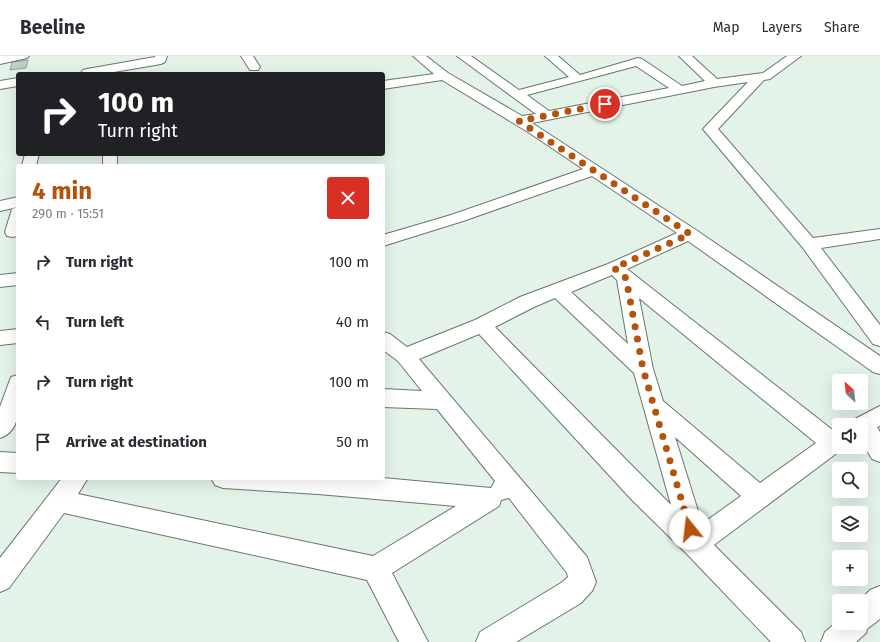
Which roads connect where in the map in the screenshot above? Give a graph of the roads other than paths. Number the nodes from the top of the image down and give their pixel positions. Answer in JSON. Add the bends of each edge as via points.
{"nodes":[{"id":1,"x":23,"y":56,"type":"edge"},
{"id":2,"x":160,"y":56,"type":"edge"},
{"id":3,"x":247,"y":56,"type":"edge"},
{"id":4,"x":419,"y":56,"type":"edge"},
{"id":5,"x":463,"y":56,"type":"edge"},
{"id":6,"x":551,"y":56,"type":"edge"},
{"id":7,"x":685,"y":56,"type":"edge"},
{"id":8,"x":795,"y":56,"type":"edge"},
{"id":9,"x":633,"y":59,"type":"edge"},
{"id":10,"x":0,"y":60,"type":"edge"},
{"id":11,"x":254,"y":67,"type":"dead end"},
{"id":12,"x":84,"y":69,"type":"edge"},
{"id":13,"x":112,"y":71,"type":"edge"},
{"id":14,"x":444,"y":76,"type":"junction"},
{"id":15,"x":760,"y":77,"type":"junction"},
{"id":16,"x":578,"y":79,"type":"junction"},
{"id":17,"x":16,"y":82,"type":"edge"},
{"id":18,"x":714,"y":83,"type":"junction"},
{"id":19,"x":0,"y":85,"type":"edge"},
{"id":20,"x":385,"y":85,"type":"edge"},
{"id":21,"x":680,"y":90,"type":"junction"},
{"id":22,"x":516,"y":94,"type":"junction"},
{"id":23,"x":546,"y":115,"type":"junction"},
{"id":24,"x":519,"y":121,"type":"junction"},
{"id":25,"x":594,"y":170,"type":"junction"},
{"id":26,"x":16,"y":202,"type":"edge"},
{"id":27,"x":0,"y":206,"type":"edge"},
{"id":28,"x":16,"y":220,"type":"edge"},
{"id":29,"x":16,"y":231,"type":"edge"},
{"id":30,"x":690,"y":234,"type":"junction"},
{"id":31,"x":880,"y":234,"type":"edge"},
{"id":32,"x":385,"y":240,"type":"edge"},
{"id":33,"x":809,"y":244,"type":"junction"},
{"id":34,"x":620,"y":273,"type":"junction"},
{"id":35,"x":16,"y":279,"type":"edge"},
{"id":36,"x":0,"y":280,"type":"edge"},
{"id":37,"x":558,"y":290,"type":"junction"},
{"id":38,"x":482,"y":325,"type":"junction"},
{"id":39,"x":16,"y":336,"type":"edge"},
{"id":40,"x":0,"y":338,"type":"edge"},
{"id":41,"x":880,"y":339,"type":"edge"},
{"id":42,"x":385,"y":341,"type":"edge"},
{"id":43,"x":405,"y":356,"type":"junction"},
{"id":44,"x":880,"y":366,"type":"edge"},
{"id":45,"x":643,"y":369,"type":"junction"},
{"id":46,"x":16,"y":390,"type":"edge"},
{"id":47,"x":385,"y":398,"type":"edge"},
{"id":48,"x":443,"y":401,"type":"junction"},
{"id":49,"x":655,"y":407,"type":"junction"},
{"id":50,"x":868,"y":422,"type":"edge"},
{"id":51,"x":0,"y":429,"type":"edge"},
{"id":52,"x":832,"y":438,"type":"edge"},
{"id":53,"x":832,"y":444,"type":"edge"},
{"id":54,"x":880,"y":452,"type":"edge"},
{"id":55,"x":0,"y":462,"type":"edge"},
{"id":56,"x":16,"y":463,"type":"edge"},
{"id":57,"x":75,"y":480,"type":"edge"},
{"id":58,"x":261,"y":480,"type":"edge"},
{"id":59,"x":501,"y":491,"type":"junction"},
{"id":60,"x":759,"y":497,"type":"junction"},
{"id":61,"x":59,"y":501,"type":"junction"},
{"id":62,"x":695,"y":544,"type":"junction"},
{"id":63,"x":375,"y":569,"type":"junction"},
{"id":64,"x":0,"y":579,"type":"edge"},
{"id":65,"x":880,"y":600,"type":"edge"},
{"id":66,"x":868,"y":611,"type":"edge"},
{"id":67,"x":848,"y":630,"type":"edge"},
{"id":68,"x":414,"y":642,"type":"edge"},
{"id":69,"x":490,"y":642,"type":"edge"},
{"id":70,"x":791,"y":642,"type":"edge"},
{"id":71,"x":835,"y":642,"type":"edge"}],
"edges":[{"from":1,"to":10,"type":"street"},
{"from":2,"to":13,"type":"street","via":[[161,60]]},
{"from":3,"to":11,"type":"street"},
{"from":4,"to":14,"type":"street"},
{"from":5,"to":22,"type":"street"},
{"from":6,"to":16,"type":"street"},
{"from":7,"to":18,"type":"street"},
{"from":8,"to":15,"type":"street","via":[[766,76]]},
{"from":9,"to":16,"type":"street"},
{"from":9,"to":21,"type":"street"},
{"from":12,"to":13,"type":"street"},
{"from":14,"to":20,"type":"street"},
{"from":14,"to":24,"type":"street"},
{"from":15,"to":18,"type":"street"},
{"from":15,"to":33,"type":"street","via":[[710,129]]},
{"from":16,"to":22,"type":"street"},
{"from":17,"to":19,"type":"street"},
{"from":18,"to":21,"type":"street"},
{"from":21,"to":23,"type":"street"},
{"from":22,"to":23,"type":"street"},
{"from":23,"to":24,"type":"street"},
{"from":24,"to":25,"type":"street"},
{"from":25,"to":30,"type":"street"},
{"from":25,"to":32,"type":"street"},
{"from":26,"to":27,"type":"street"},
{"from":28,"to":29,"type":"street","via":[[13,232]]},
{"from":30,"to":34,"type":"street"},
{"from":30,"to":44,"type":"street"},
{"from":31,"to":33,"type":"street"},
{"from":33,"to":41,"type":"street"},
{"from":34,"to":37,"type":"street"},
{"from":34,"to":45,"type":"street"},
{"from":34,"to":52,"type":"street"},
{"from":35,"to":36,"type":"street"},
{"from":37,"to":38,"type":"street","via":[[527,302]]},
{"from":37,"to":45,"type":"street"},
{"from":38,"to":43,"type":"street"},
{"from":38,"to":62,"type":"street","via":[[641,492]]},
{"from":39,"to":40,"type":"street"},
{"from":42,"to":43,"type":"street"},
{"from":43,"to":48,"type":"street"},
{"from":45,"to":49,"type":"street"},
{"from":46,"to":51,"type":"street","via":[[8,417]]},
{"from":47,"to":48,"type":"street"},
{"from":48,"to":59,"type":"street"},
{"from":49,"to":60,"type":"street"},
{"from":49,"to":62,"type":"street"},
{"from":50,"to":54,"type":"street"},
{"from":53,"to":60,"type":"street"},
{"from":55,"to":56,"type":"street"},
{"from":57,"to":61,"type":"street"},
{"from":58,"to":59,"type":"street"},
{"from":59,"to":63,"type":"street"},
{"from":59,"to":69,"type":"street","via":[[578,566],[583,582],[571,593]]},
{"from":60,"to":62,"type":"street"},
{"from":61,"to":63,"type":"street"},
{"from":61,"to":64,"type":"street"},
{"from":62,"to":70,"type":"street"},
{"from":63,"to":68,"type":"street"},
{"from":65,"to":66,"type":"street"},
{"from":67,"to":71,"type":"street"}]}
